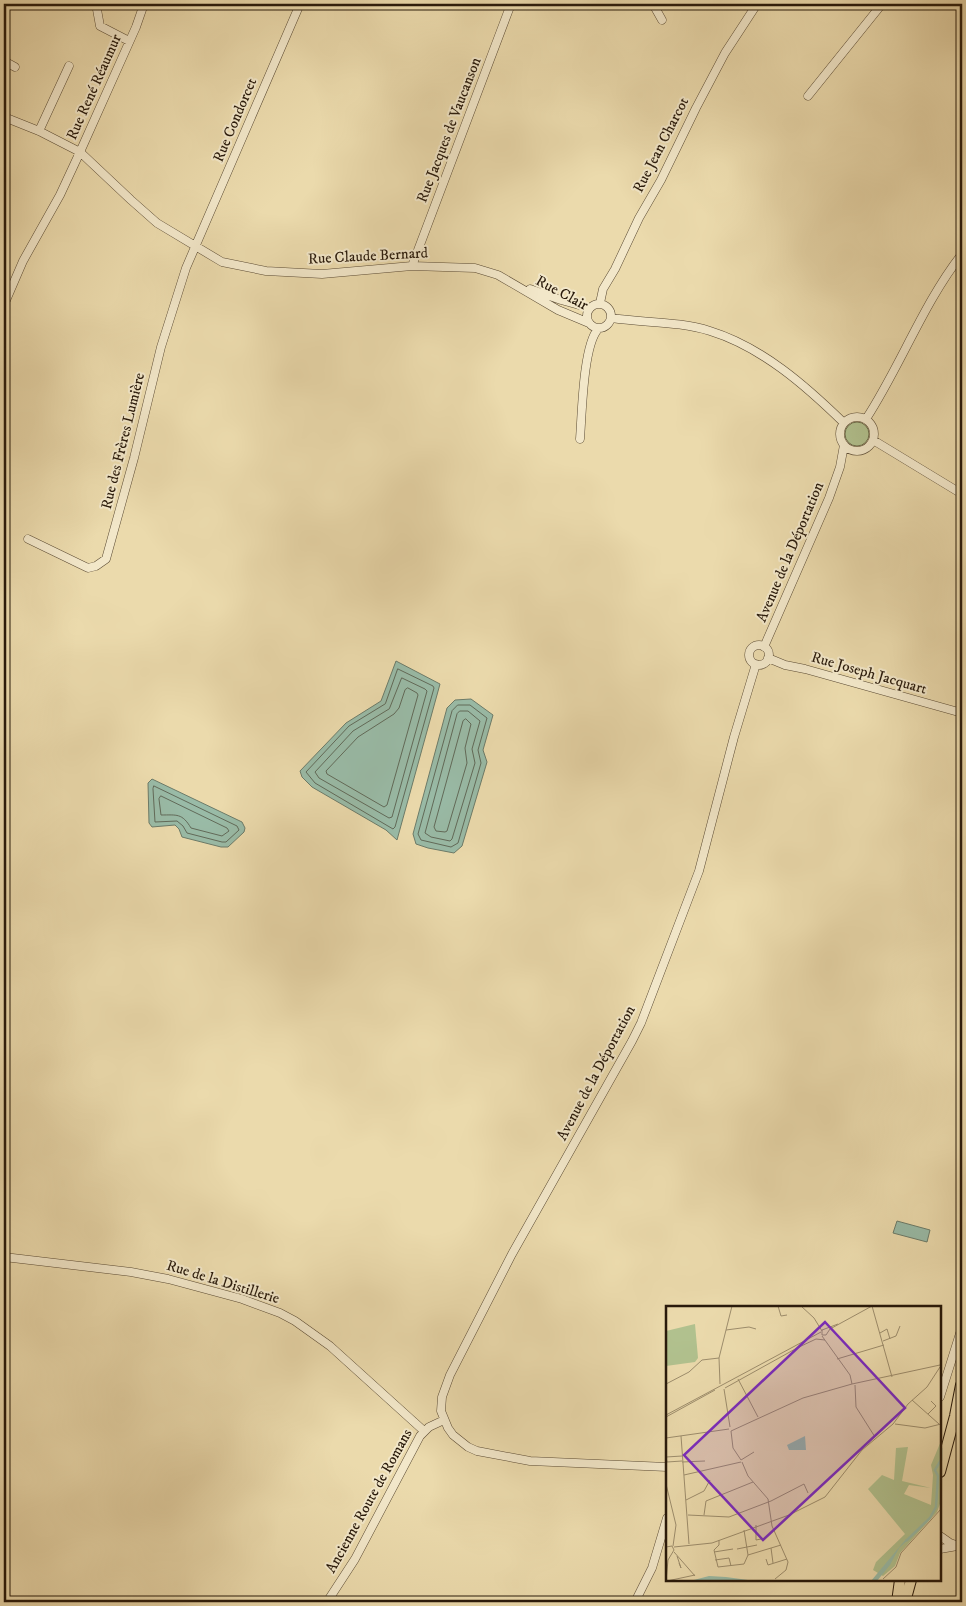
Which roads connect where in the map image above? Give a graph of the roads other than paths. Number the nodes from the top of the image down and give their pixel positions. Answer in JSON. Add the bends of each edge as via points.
{"nodes":[{"id":1,"x":7,"y":4,"type":"edge"},
{"id":2,"x":96,"y":4,"type":"edge"},
{"id":3,"x":144,"y":4,"type":"edge"},
{"id":4,"x":300,"y":4,"type":"edge"},
{"id":5,"x":511,"y":4,"type":"edge"},
{"id":6,"x":653,"y":4,"type":"edge"},
{"id":7,"x":757,"y":4,"type":"edge"},
{"id":8,"x":882,"y":4,"type":"edge"},
{"id":9,"x":4,"y":13,"type":"edge"},
{"id":10,"x":662,"y":20,"type":"dead end"},
{"id":11,"x":129,"y":41,"type":"junction"},
{"id":12,"x":4,"y":62,"type":"edge"},
{"id":13,"x":15,"y":66,"type":"dead end"},
{"id":14,"x":69,"y":66,"type":"dead end"},
{"id":15,"x":808,"y":96,"type":"dead end"},
{"id":16,"x":4,"y":117,"type":"edge"},
{"id":17,"x":39,"y":132,"type":"junction"},
{"id":18,"x":80,"y":152,"type":"junction"},
{"id":19,"x":195,"y":247,"type":"junction"},
{"id":20,"x":962,"y":254,"type":"edge"},
{"id":21,"x":412,"y":266,"type":"junction"},
{"id":22,"x":514,"y":283,"type":"junction"},
{"id":23,"x":600,"y":303,"type":"junction"},
{"id":24,"x":4,"y":305,"type":"edge"},
{"id":25,"x":590,"y":308,"type":"junction"},
{"id":26,"x":612,"y":318,"type":"junction"},
{"id":27,"x":589,"y":323,"type":"junction"},
{"id":28,"x":598,"y":328,"type":"junction"},
{"id":29,"x":866,"y":419,"type":"junction"},
{"id":30,"x":844,"y":423,"type":"junction"},
{"id":31,"x":580,"y":439,"type":"dead end"},
{"id":32,"x":873,"y":440,"type":"junction"},
{"id":33,"x":844,"y":445,"type":"junction"},
{"id":34,"x":855,"y":451,"type":"junction"},
{"id":35,"x":840,"y":467,"type":"junction"},
{"id":36,"x":962,"y":494,"type":"edge"},
{"id":37,"x":28,"y":539,"type":"dead end"},
{"id":38,"x":764,"y":647,"type":"junction"},
{"id":39,"x":768,"y":658,"type":"junction"},
{"id":40,"x":756,"y":664,"type":"junction"},
{"id":41,"x":962,"y":713,"type":"edge"},
{"id":42,"x":4,"y":1257,"type":"edge"},
{"id":43,"x":962,"y":1327,"type":"edge"},
{"id":44,"x":962,"y":1384,"type":"edge"},
{"id":45,"x":941,"y":1394,"type":"edge"},
{"id":46,"x":962,"y":1407,"type":"edge"},
{"id":47,"x":955,"y":1416,"type":"junction"},
{"id":48,"x":444,"y":1420,"type":"junction"},
{"id":49,"x":424,"y":1431,"type":"junction"},
{"id":50,"x":941,"y":1447,"type":"edge"},
{"id":51,"x":666,"y":1467,"type":"edge"},
{"id":52,"x":941,"y":1468,"type":"edge"},
{"id":53,"x":666,"y":1521,"type":"edge"},
{"id":54,"x":941,"y":1536,"type":"edge"},
{"id":55,"x":960,"y":1546,"type":"edge"},
{"id":56,"x":941,"y":1549,"type":"edge"},
{"id":57,"x":900,"y":1581,"type":"edge"},
{"id":58,"x":911,"y":1581,"type":"edge"},
{"id":59,"x":327,"y":1602,"type":"edge"},
{"id":60,"x":635,"y":1602,"type":"edge"},
{"id":61,"x":897,"y":1602,"type":"edge"},
{"id":62,"x":905,"y":1602,"type":"edge"}],
"edges":[{"from":1,"to":9,"type":"street"},
{"from":2,"to":11,"type":"street","via":[[100,26]]},
{"from":3,"to":11,"type":"street","name":"Rue René Réaumur"},
{"from":4,"to":19,"type":"street","name":"Rue Condorcet"},
{"from":5,"to":21,"type":"street","name":"Rue Jacques de Vaucanson"},
{"from":6,"to":10,"type":"street"},
{"from":7,"to":23,"type":"street","name":"Rue Jean Charcot","via":[[725,53],[696,108],[603,289]]},
{"from":8,"to":15,"type":"street"},
{"from":11,"to":18,"type":"street","name":"Rue René Réaumur"},
{"from":12,"to":13,"type":"street"},
{"from":14,"to":17,"type":"street"},
{"from":16,"to":17,"type":"street","name":"Rue Claude Bernard"},
{"from":17,"to":18,"type":"street","name":"Rue Claude Bernard"},
{"from":18,"to":19,"type":"street","name":"Rue Claude Bernard","via":[[157,223]]},
{"from":18,"to":24,"type":"street","via":[[23,261]]},
{"from":19,"to":21,"type":"street","name":"Rue Claude Bernard","via":[[222,262],[266,271],[322,274]]},
{"from":19,"to":37,"type":"street","name":"Rue des Frères Lumière","via":[[161,347],[106,559],[88,568]]},
{"from":20,"to":29,"type":"street","via":[[936,293]]},
{"from":21,"to":22,"type":"street","name":"Rue Claude Bernard","via":[[475,268]]},
{"from":22,"to":25,"type":"street","name":"Rue Clair"},
{"from":22,"to":27,"type":"street","name":"Rue Clair","via":[[558,310]]},
{"from":23,"to":25,"type":"street"},
{"from":23,"to":26,"type":"street","via":[[608,306]]},
{"from":25,"to":27,"type":"street"},
{"from":26,"to":28,"type":"street","via":[[605,327]]},
{"from":26,"to":30,"type":"street","via":[[687,326],[726,336],[792,376]]},
{"from":27,"to":28,"type":"street"},
{"from":28,"to":31,"type":"street","via":[[588,357]]},
{"from":29,"to":30,"type":"street","via":[[854,417]]},
{"from":29,"to":32,"type":"street","via":[[873,428]]},
{"from":30,"to":33,"type":"street","via":[[840,432]]},
{"from":32,"to":34,"type":"street","via":[[864,450]]},
{"from":32,"to":36,"type":"street"},
{"from":33,"to":34,"type":"street"},
{"from":33,"to":35,"type":"street"},
{"from":34,"to":35,"type":"street"},
{"from":35,"to":38,"type":"street","name":"Avenue de la Déportation"},
{"from":38,"to":39,"type":"street"},
{"from":38,"to":40,"type":"street","via":[[755,646],[750,652],[750,659]]},
{"from":39,"to":40,"type":"street","via":[[763,664]]},
{"from":39,"to":41,"type":"street","name":"Rue Joseph Jacquart"},
{"from":40,"to":48,"type":"street","name":"Avenue de la Déportation","via":[[699,870],[648,1005],[632,1041],[512,1254],[454,1367],[442,1397]]},
{"from":42,"to":49,"type":"street","name":"Rue de la Distillerie","via":[[168,1279],[280,1313],[330,1346]]},
{"from":43,"to":45,"type":"street"},
{"from":44,"to":47,"type":"main road"},
{"from":44,"to":50,"type":"main road"},
{"from":46,"to":47,"type":"street"},
{"from":47,"to":52,"type":"main road"},
{"from":48,"to":49,"type":"street","name":"Ancienne Route de Romans"},
{"from":48,"to":51,"type":"street","via":[[453,1435],[476,1451],[553,1464]]},
{"from":49,"to":59,"type":"street","name":"Ancienne Route de Romans","via":[[355,1559]]},
{"from":53,"to":60,"type":"street","via":[[652,1568]]},
{"from":54,"to":55,"type":"street"},
{"from":55,"to":56,"type":"street"},
{"from":57,"to":61,"type":"main road"},
{"from":58,"to":62,"type":"main road"}]}
